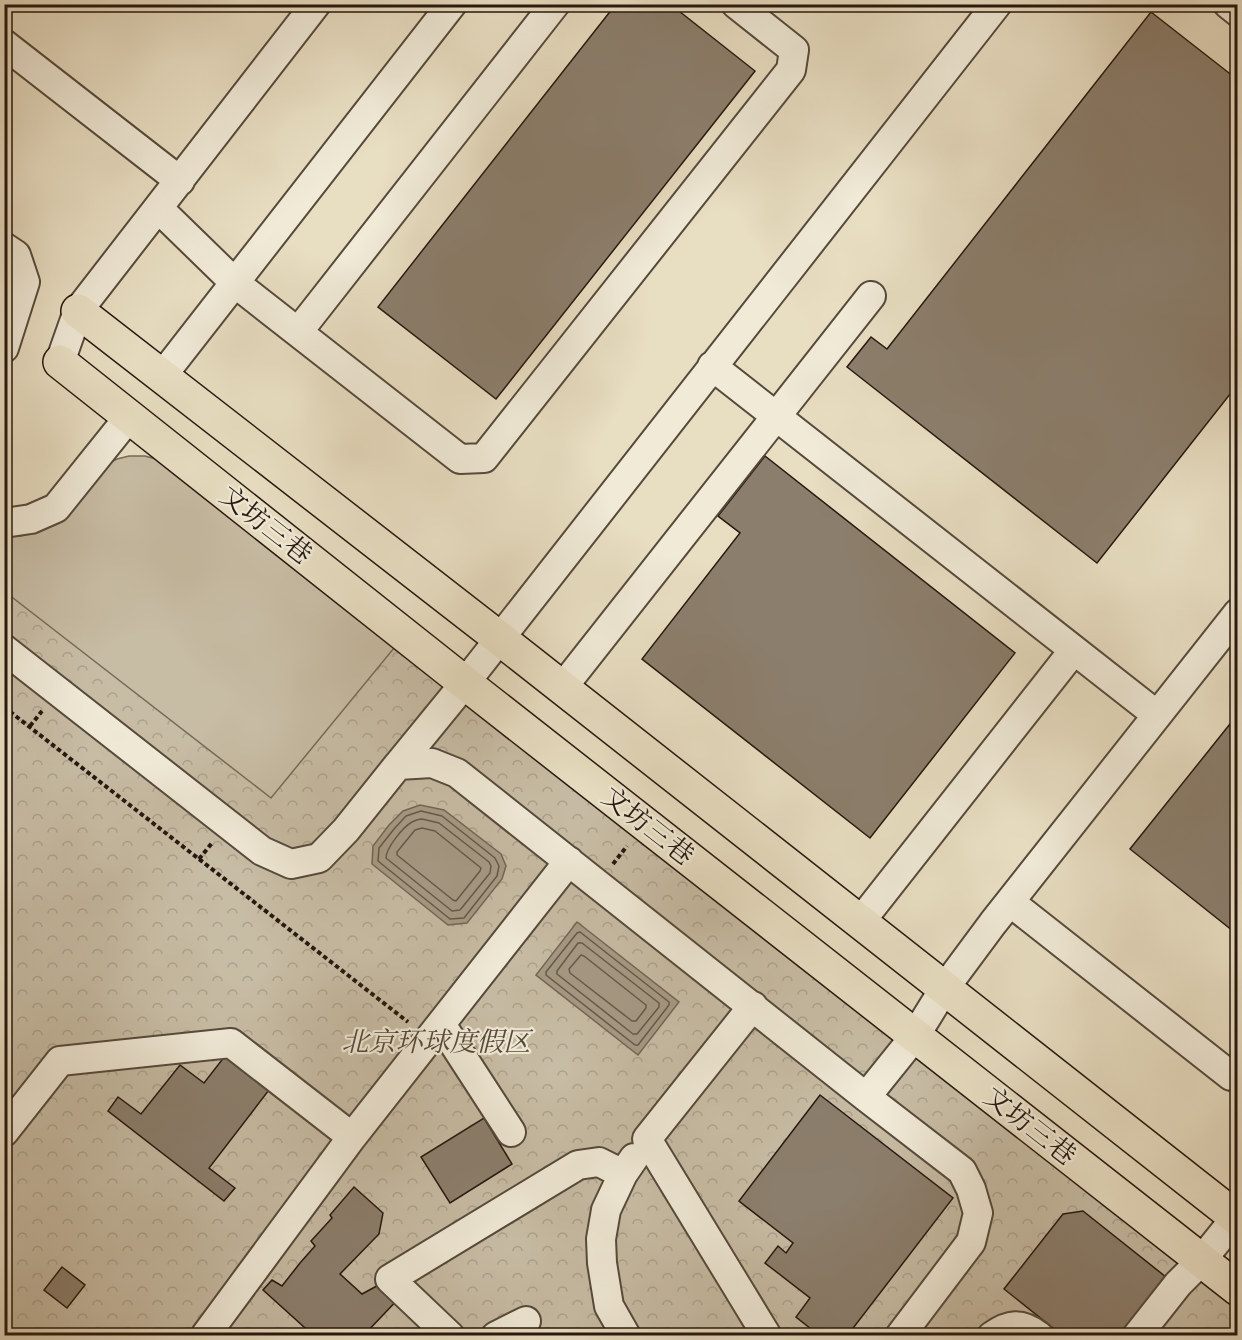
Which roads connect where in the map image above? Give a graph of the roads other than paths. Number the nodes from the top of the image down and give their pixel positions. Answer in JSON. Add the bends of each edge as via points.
{"nodes":[{"id":1,"x":316,"y":4,"type":"edge"},
{"id":2,"x":452,"y":4,"type":"edge"},
{"id":3,"x":555,"y":4,"type":"edge"},
{"id":4,"x":736,"y":4,"type":"edge"},
{"id":5,"x":998,"y":4,"type":"edge"},
{"id":6,"x":1228,"y":4,"type":"edge"},
{"id":7,"x":1238,"y":12,"type":"edge"},
{"id":8,"x":4,"y":44,"type":"edge"},
{"id":9,"x":180,"y":181,"type":"junction"},
{"id":10,"x":159,"y":208,"type":"junction"},
{"id":11,"x":4,"y":247,"type":"edge"},
{"id":12,"x":235,"y":283,"type":"junction"},
{"id":13,"x":871,"y":296,"type":"dead end"},
{"id":14,"x":78,"y":311,"type":"junction"},
{"id":15,"x":298,"y":332,"type":"junction"},
{"id":16,"x":4,"y":348,"type":"edge"},
{"id":17,"x":60,"y":362,"type":"joint"},
{"id":18,"x":712,"y":366,"type":"junction"},
{"id":19,"x":162,"y":376,"type":"junction"},
{"id":20,"x":776,"y":416,"type":"junction"},
{"id":21,"x":129,"y":417,"type":"junction"},
{"id":22,"x":4,"y":523,"type":"edge"},
{"id":23,"x":1238,"y":613,"type":"edge"},
{"id":24,"x":499,"y":638,"type":"junction"},
{"id":25,"x":4,"y":649,"type":"edge"},
{"id":26,"x":1074,"y":650,"type":"junction"},
{"id":27,"x":465,"y":682,"type":"junction"},
{"id":28,"x":562,"y":688,"type":"junction"},
{"id":29,"x":1157,"y":715,"type":"junction"},
{"id":30,"x":398,"y":765,"type":"junction"},
{"id":31,"x":569,"y":861,"type":"junction"},
{"id":32,"x":1010,"y":902,"type":"junction"},
{"id":33,"x":860,"y":922,"type":"junction"},
{"id":34,"x":944,"y":989,"type":"junction"},
{"id":35,"x":753,"y":1006,"type":"junction"},
{"id":36,"x":435,"y":1032,"type":"junction"},
{"id":37,"x":915,"y":1036,"type":"junction"},
{"id":38,"x":1231,"y":1076,"type":"dead end"},
{"id":39,"x":866,"y":1096,"type":"junction"},
{"id":40,"x":4,"y":1132,"type":"edge"},
{"id":41,"x":511,"y":1132,"type":"dead end"},
{"id":42,"x":352,"y":1137,"type":"junction"},
{"id":43,"x":647,"y":1139,"type":"junction"},
{"id":44,"x":623,"y":1174,"type":"junction"},
{"id":45,"x":1237,"y":1217,"type":"edge"},
{"id":46,"x":1201,"y":1261,"type":"junction"},
{"id":47,"x":1238,"y":1289,"type":"edge"},
{"id":48,"x":526,"y":1321,"type":"dead end"},
{"id":49,"x":204,"y":1335,"type":"edge"},
{"id":50,"x":450,"y":1335,"type":"edge"},
{"id":51,"x":496,"y":1335,"type":"edge"},
{"id":52,"x":626,"y":1335,"type":"edge"},
{"id":53,"x":767,"y":1335,"type":"edge"},
{"id":54,"x":900,"y":1335,"type":"edge"},
{"id":55,"x":992,"y":1335,"type":"edge"},
{"id":56,"x":1039,"y":1335,"type":"edge"},
{"id":57,"x":1137,"y":1335,"type":"edge"}],
"edges":[{"from":1,"to":9,"type":"lane"},
{"from":2,"to":12,"type":"lane"},
{"from":3,"to":15,"type":"lane"},
{"from":4,"to":15,"type":"lane","via":[[794,50],[790,70],[484,458],[460,459]]},
{"from":5,"to":18,"type":"lane"},
{"from":6,"to":7,"type":"lane"},
{"from":8,"to":9,"type":"lane"},
{"from":9,"to":10,"type":"lane"},
{"from":10,"to":12,"type":"lane"},
{"from":10,"to":14,"type":"lane"},
{"from":11,"to":16,"type":"lane","via":[[16,255],[25,282]]},
{"from":12,"to":15,"type":"lane"},
{"from":12,"to":19,"type":"lane"},
{"from":13,"to":20,"type":"lane"},
{"from":14,"to":17,"type":"lane"},
{"from":14,"to":19,"type":"main road","name":"文坊三巷"},
{"from":17,"to":21,"type":"main road","name":"文坊三巷"},
{"from":18,"to":20,"type":"lane"},
{"from":18,"to":24,"type":"lane"},
{"from":19,"to":24,"type":"main road","name":"文坊三巷"},
{"from":20,"to":26,"type":"lane"},
{"from":20,"to":28,"type":"lane"},
{"from":21,"to":22,"type":"lane","via":[[56,508],[31,519]]},
{"from":21,"to":27,"type":"main road","name":"文坊三巷"},
{"from":23,"to":29,"type":"lane"},
{"from":24,"to":27,"type":"lane"},
{"from":24,"to":28,"type":"main road","name":"文坊三巷"},
{"from":25,"to":30,"type":"lane","via":[[262,851],[291,864],[319,858]]},
{"from":26,"to":29,"type":"lane"},
{"from":26,"to":33,"type":"lane"},
{"from":27,"to":30,"type":"lane"},
{"from":27,"to":37,"type":"main road","name":"文坊三巷"},
{"from":28,"to":33,"type":"main road","name":"文坊三巷"},
{"from":29,"to":32,"type":"lane"},
{"from":30,"to":31,"type":"lane","via":[[432,763],[457,774]]},
{"from":31,"to":35,"type":"lane"},
{"from":31,"to":36,"type":"lane"},
{"from":32,"to":34,"type":"lane"},
{"from":32,"to":38,"type":"lane"},
{"from":33,"to":34,"type":"main road","name":"文坊三巷"},
{"from":34,"to":37,"type":"lane"},
{"from":34,"to":45,"type":"main road","name":"文坊三巷"},
{"from":35,"to":39,"type":"lane"},
{"from":35,"to":43,"type":"lane"},
{"from":36,"to":41,"type":"lane"},
{"from":36,"to":42,"type":"lane"},
{"from":37,"to":39,"type":"lane"},
{"from":37,"to":46,"type":"main road","name":"文坊三巷"},
{"from":39,"to":54,"type":"lane","via":[[962,1171],[978,1213],[971,1242]]},
{"from":40,"to":42,"type":"lane","via":[[60,1061],[231,1043]]},
{"from":42,"to":49,"type":"lane"},
{"from":43,"to":44,"type":"lane"},
{"from":43,"to":53,"type":"lane"},
{"from":44,"to":50,"type":"lane","via":[[599,1162],[578,1165],[390,1279]]},
{"from":44,"to":52,"type":"lane","via":[[606,1210],[601,1239],[609,1306]]},
{"from":45,"to":46,"type":"lane"},
{"from":46,"to":47,"type":"main road","name":"文坊三巷"},
{"from":46,"to":57,"type":"lane"},
{"from":48,"to":51,"type":"lane"},
{"from":55,"to":56,"type":"lane","via":[[1004,1327],[1020,1326]]}]}
